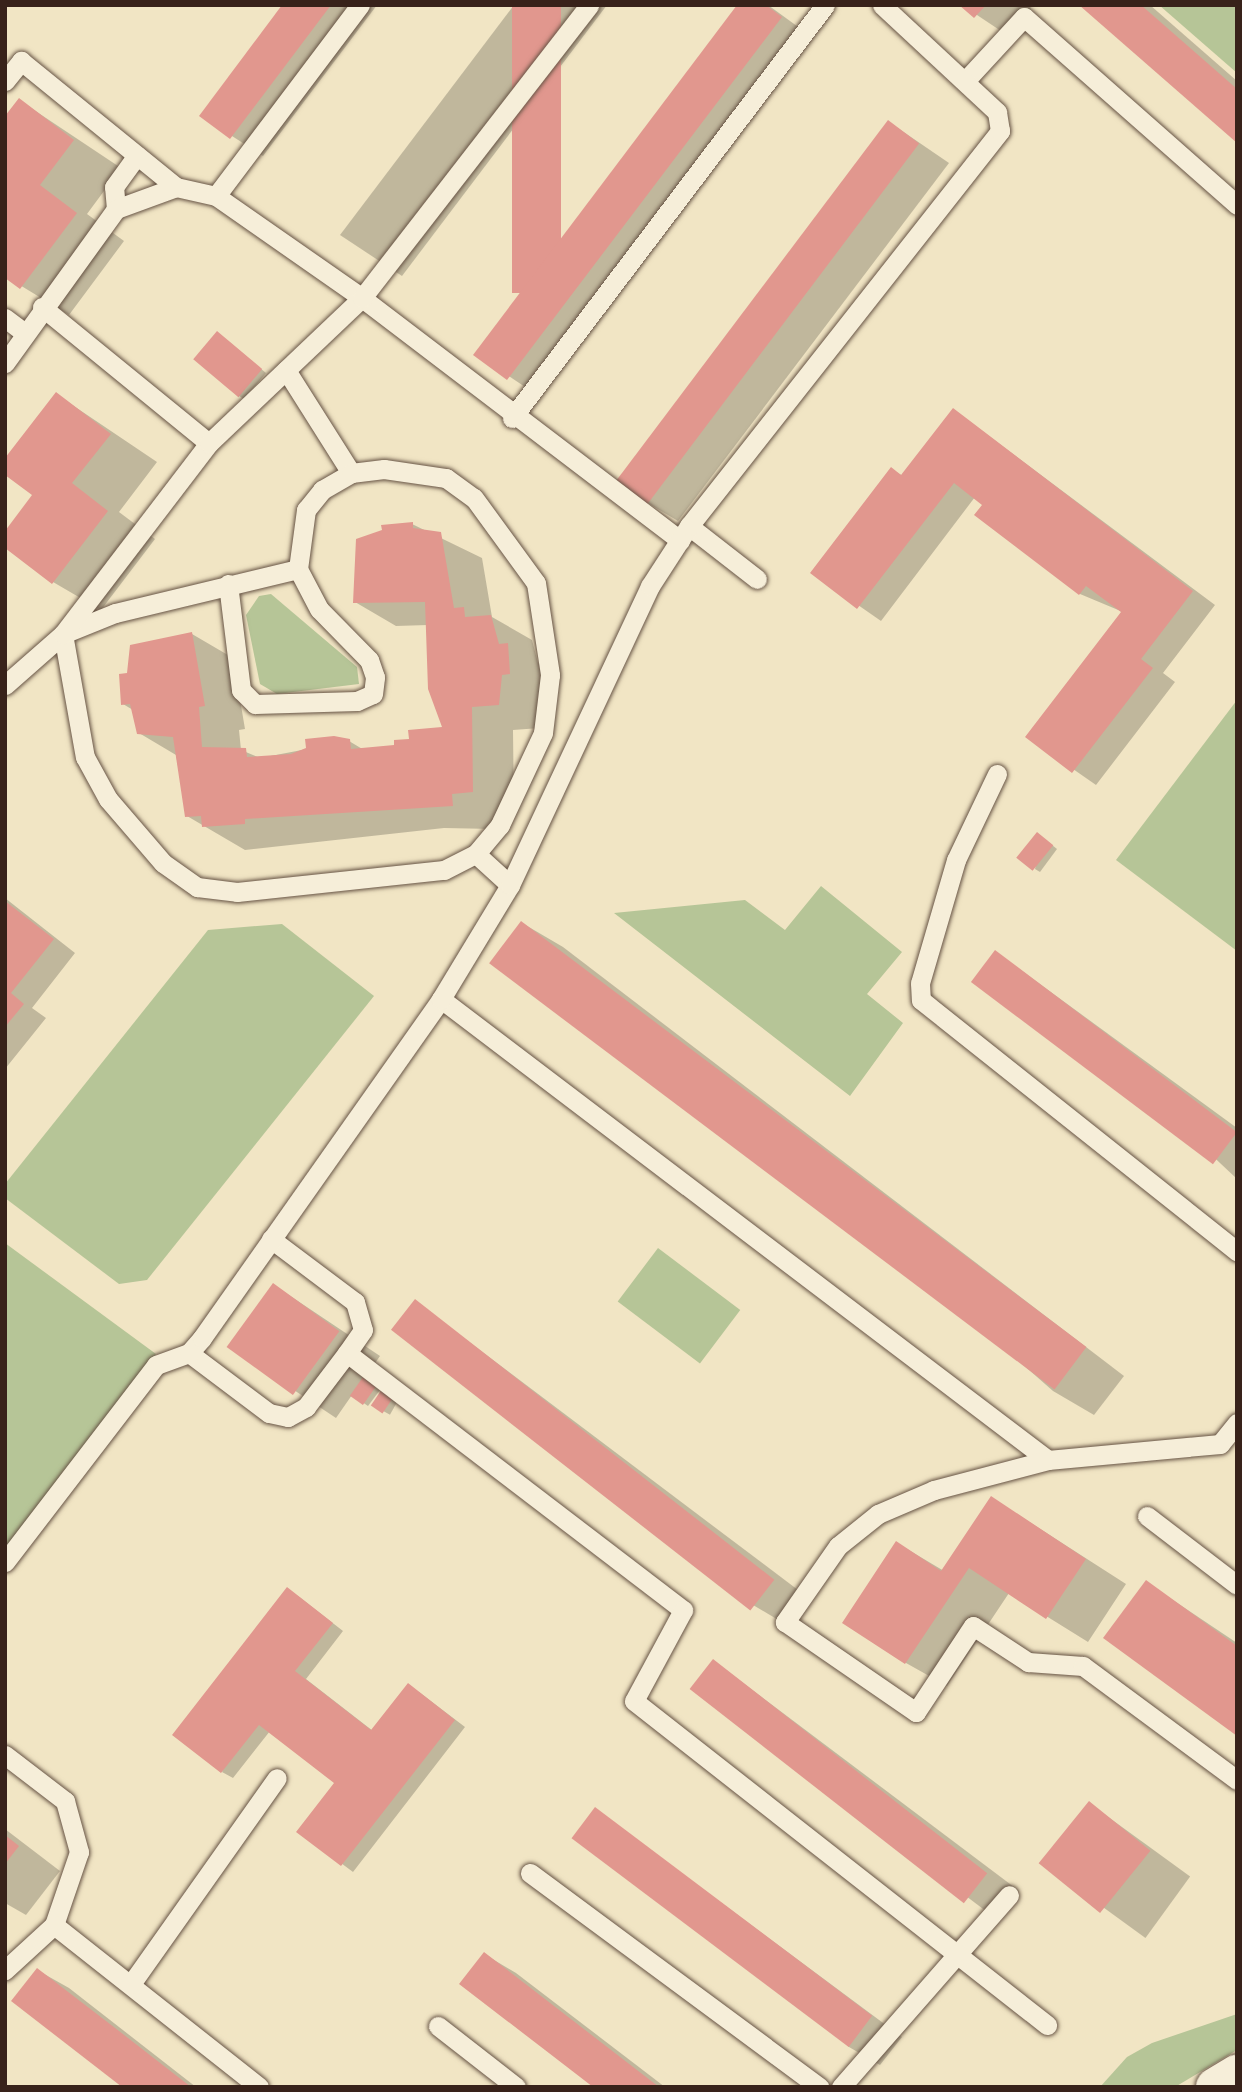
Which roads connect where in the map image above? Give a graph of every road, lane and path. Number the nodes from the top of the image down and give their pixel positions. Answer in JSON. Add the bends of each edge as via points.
{"nodes":[{"id":1,"x":360,"y":5,"type":"edge"},
{"id":2,"x":589,"y":5,"type":"edge"},
{"id":3,"x":825,"y":5,"type":"edge"},
{"id":4,"x":882,"y":5,"type":"edge"},
{"id":5,"x":965,"y":81,"type":"junction"},
{"id":6,"x":5,"y":82,"type":"edge"},
{"id":7,"x":137,"y":155,"type":"junction"},
{"id":8,"x":176,"y":187,"type":"junction"},
{"id":9,"x":216,"y":196,"type":"junction"},
{"id":10,"x":1237,"y":205,"type":"edge"},
{"id":11,"x":116,"y":208,"type":"junction"},
{"id":12,"x":362,"y":298,"type":"junction"},
{"id":13,"x":42,"y":307,"type":"junction"},
{"id":14,"x":5,"y":318,"type":"edge"},
{"id":15,"x":25,"y":333,"type":"junction"},
{"id":16,"x":5,"y":363,"type":"edge"},
{"id":17,"x":286,"y":370,"type":"junction"},
{"id":18,"x":512,"y":418,"type":"junction"},
{"id":19,"x":209,"y":443,"type":"junction"},
{"id":20,"x":351,"y":473,"type":"junction"},
{"id":21,"x":685,"y":533,"type":"junction"},
{"id":22,"x":298,"y":569,"type":"junction"},
{"id":23,"x":757,"y":579,"type":"dead end"},
{"id":24,"x":228,"y":584,"type":"junction"},
{"id":25,"x":62,"y":634,"type":"junction"},
{"id":26,"x":7,"y":679,"type":"edge"},
{"id":27,"x":997,"y":774,"type":"dead end"},
{"id":28,"x":476,"y":854,"type":"junction"},
{"id":29,"x":510,"y":885,"type":"junction"},
{"id":30,"x":441,"y":999,"type":"junction"},
{"id":31,"x":271,"y":1239,"type":"junction"},
{"id":32,"x":1237,"y":1251,"type":"edge"},
{"id":33,"x":189,"y":1353,"type":"junction"},
{"id":34,"x":347,"y":1353,"type":"junction"},
{"id":35,"x":1237,"y":1423,"type":"edge"},
{"id":36,"x":1048,"y":1460,"type":"junction"},
{"id":37,"x":1147,"y":1516,"type":"dead end"},
{"id":38,"x":5,"y":1562,"type":"edge"},
{"id":39,"x":1237,"y":1585,"type":"edge"},
{"id":40,"x":5,"y":1755,"type":"edge"},
{"id":41,"x":277,"y":1778,"type":"dead end"},
{"id":42,"x":1237,"y":1780,"type":"edge"},
{"id":43,"x":530,"y":1873,"type":"dead end"},
{"id":44,"x":1009,"y":1895,"type":"dead end"},
{"id":45,"x":54,"y":1925,"type":"junction"},
{"id":46,"x":954,"y":1952,"type":"junction"},
{"id":47,"x":5,"y":1970,"type":"edge"},
{"id":48,"x":131,"y":1984,"type":"junction"},
{"id":49,"x":1047,"y":2025,"type":"dead end"},
{"id":50,"x":439,"y":2026,"type":"dead end"},
{"id":51,"x":1237,"y":2074,"type":"edge"},
{"id":52,"x":259,"y":2087,"type":"edge"},
{"id":53,"x":516,"y":2087,"type":"edge"},
{"id":54,"x":819,"y":2087,"type":"edge"},
{"id":55,"x":841,"y":2087,"type":"edge"},
{"id":56,"x":1215,"y":2087,"type":"edge"}],
"edges":[{"from":1,"to":9,"type":"lane"},
{"from":2,"to":12,"type":"lane"},
{"from":3,"to":18,"type":"lane"},
{"from":4,"to":5,"type":"lane"},
{"from":5,"to":10,"type":"lane","via":[[1024,17]]},
{"from":5,"to":21,"type":"lane","via":[[997,112],[1000,131]]},
{"from":6,"to":7,"type":"lane","via":[[21,61]]},
{"from":7,"to":8,"type":"lane"},
{"from":7,"to":11,"type":"lane","via":[[114,187]]},
{"from":8,"to":9,"type":"lane"},
{"from":8,"to":11,"type":"lane"},
{"from":9,"to":12,"type":"lane"},
{"from":11,"to":13,"type":"lane"},
{"from":12,"to":17,"type":"lane"},
{"from":12,"to":18,"type":"lane"},
{"from":13,"to":15,"type":"lane"},
{"from":13,"to":19,"type":"lane"},
{"from":14,"to":15,"type":"lane"},
{"from":15,"to":16,"type":"lane"},
{"from":17,"to":19,"type":"lane"},
{"from":17,"to":20,"type":"lane"},
{"from":18,"to":21,"type":"lane"},
{"from":19,"to":25,"type":"lane"},
{"from":20,"to":22,"type":"lane","via":[[322,490],[306,510]]},
{"from":20,"to":28,"type":"lane","via":[[416,469],[446,478],[474,498],[536,583],[549,705],[500,825]]},
{"from":21,"to":23,"type":"lane"},
{"from":21,"to":29,"type":"lane","via":[[650,586]]},
{"from":22,"to":24,"type":"lane"},
{"from":22,"to":24,"type":"lane","via":[[319,609],[369,660],[373,694],[357,702],[255,704],[242,690]]},
{"from":24,"to":25,"type":"lane","via":[[115,613]]},
{"from":25,"to":26,"type":"lane"},
{"from":25,"to":28,"type":"lane","via":[[85,757],[134,831],[163,863],[197,887],[237,892],[444,870]]},
{"from":27,"to":32,"type":"lane","via":[[956,860],[920,983],[921,1000]]},
{"from":28,"to":29,"type":"lane"},
{"from":29,"to":30,"type":"lane"},
{"from":30,"to":31,"type":"lane"},
{"from":30,"to":36,"type":"lane"},
{"from":31,"to":33,"type":"lane"},
{"from":31,"to":34,"type":"lane","via":[[355,1301],[363,1330]]},
{"from":33,"to":34,"type":"lane","via":[[269,1413],[288,1417],[306,1407]]},
{"from":33,"to":38,"type":"lane","via":[[156,1365]]},
{"from":34,"to":46,"type":"lane","via":[[683,1610],[634,1701]]},
{"from":35,"to":36,"type":"lane","via":[[1220,1444]]},
{"from":36,"to":42,"type":"lane","via":[[934,1490],[878,1514],[838,1546],[785,1622],[916,1712],[973,1626],[1028,1662],[1083,1666]]},
{"from":37,"to":39,"type":"lane"},
{"from":40,"to":45,"type":"lane","via":[[65,1801],[77,1827],[72,1885]]},
{"from":41,"to":48,"type":"lane"},
{"from":43,"to":54,"type":"lane"},
{"from":44,"to":46,"type":"lane"},
{"from":45,"to":47,"type":"lane"},
{"from":45,"to":48,"type":"lane"},
{"from":46,"to":49,"type":"lane"},
{"from":46,"to":55,"type":"lane"},
{"from":48,"to":52,"type":"lane"},
{"from":50,"to":53,"type":"lane"},
{"from":51,"to":56,"type":"street"}]}
